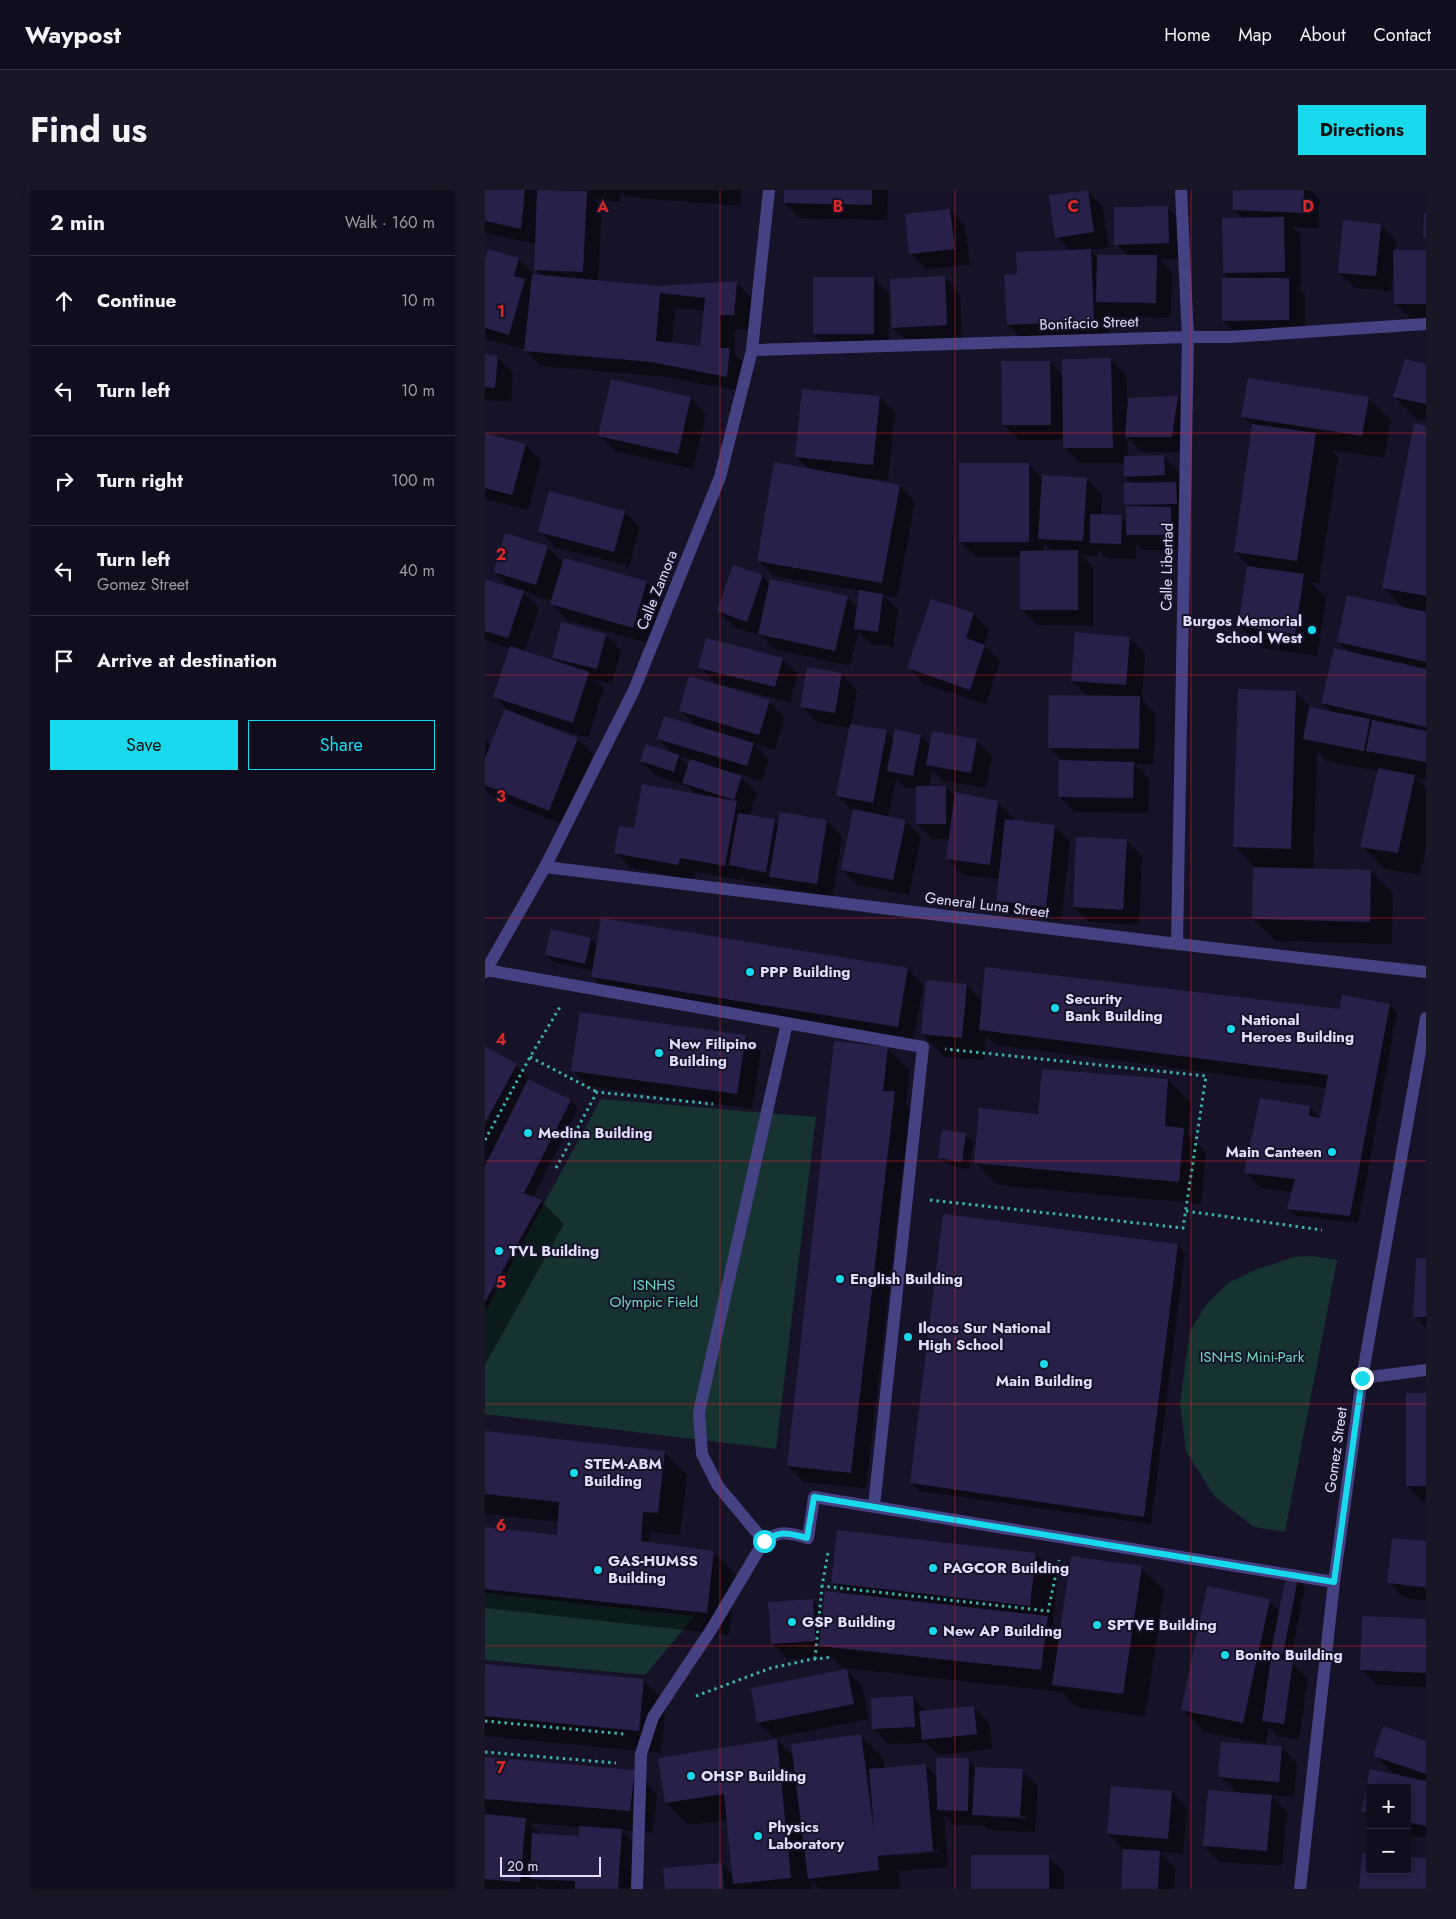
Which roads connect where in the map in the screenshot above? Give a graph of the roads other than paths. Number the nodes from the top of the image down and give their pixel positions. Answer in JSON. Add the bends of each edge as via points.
{"nodes":[{"id":1,"x":769,"y":190,"type":"edge"},
{"id":2,"x":1181,"y":190,"type":"edge"},
{"id":3,"x":1426,"y":324,"type":"edge"},
{"id":4,"x":1187,"y":337,"type":"junction"},
{"id":5,"x":752,"y":350,"type":"junction"},
{"id":6,"x":545,"y":867,"type":"junction"},
{"id":7,"x":1177,"y":944,"type":"junction"},
{"id":8,"x":486,"y":971,"type":"edge"},
{"id":9,"x":1426,"y":972,"type":"edge"},
{"id":10,"x":1426,"y":1018,"type":"edge"},
{"id":11,"x":787,"y":1023,"type":"junction"},
{"id":12,"x":1426,"y":1370,"type":"edge"},
{"id":13,"x":1362,"y":1378,"type":"junction"},
{"id":14,"x":875,"y":1506,"type":"junction"},
{"id":15,"x":764,"y":1541,"type":"junction"},
{"id":16,"x":1334,"y":1582,"type":"junction"},
{"id":17,"x":637,"y":1889,"type":"edge"},
{"id":18,"x":1299,"y":1889,"type":"edge"}],
"edges":[{"from":1,"to":5,"type":"street","name":"Calle Zamora"},
{"from":2,"to":4,"type":"street","name":"Calle Libertad"},
{"from":3,"to":4,"type":"street","name":"Bonifacio Street"},
{"from":4,"to":5,"type":"street","name":"Bonifacio Street"},
{"from":4,"to":7,"type":"street","name":"Calle Libertad"},
{"from":5,"to":6,"type":"street","name":"Calle Zamora","via":[[720,477],[634,690]]},
{"from":6,"to":7,"type":"street","name":"General Luna Street"},
{"from":6,"to":8,"type":"street","name":"Calle Zamora"},
{"from":7,"to":9,"type":"street","name":"General Luna Street"},
{"from":8,"to":11,"type":"street"},
{"from":10,"to":13,"type":"street","name":"Gomez Street"},
{"from":11,"to":14,"type":"street","via":[[923,1047]]},
{"from":11,"to":15,"type":"street","via":[[699,1412],[703,1454],[718,1486]]},
{"from":12,"to":13,"type":"street"},
{"from":13,"to":16,"type":"street","name":"Gomez Street"},
{"from":14,"to":15,"type":"street","via":[[814,1497],[807,1538],[776,1533]]},
{"from":14,"to":16,"type":"street"},
{"from":15,"to":17,"type":"street","via":[[711,1630],[653,1717],[641,1754]]},
{"from":16,"to":18,"type":"street","name":"Gomez Street"}]}
